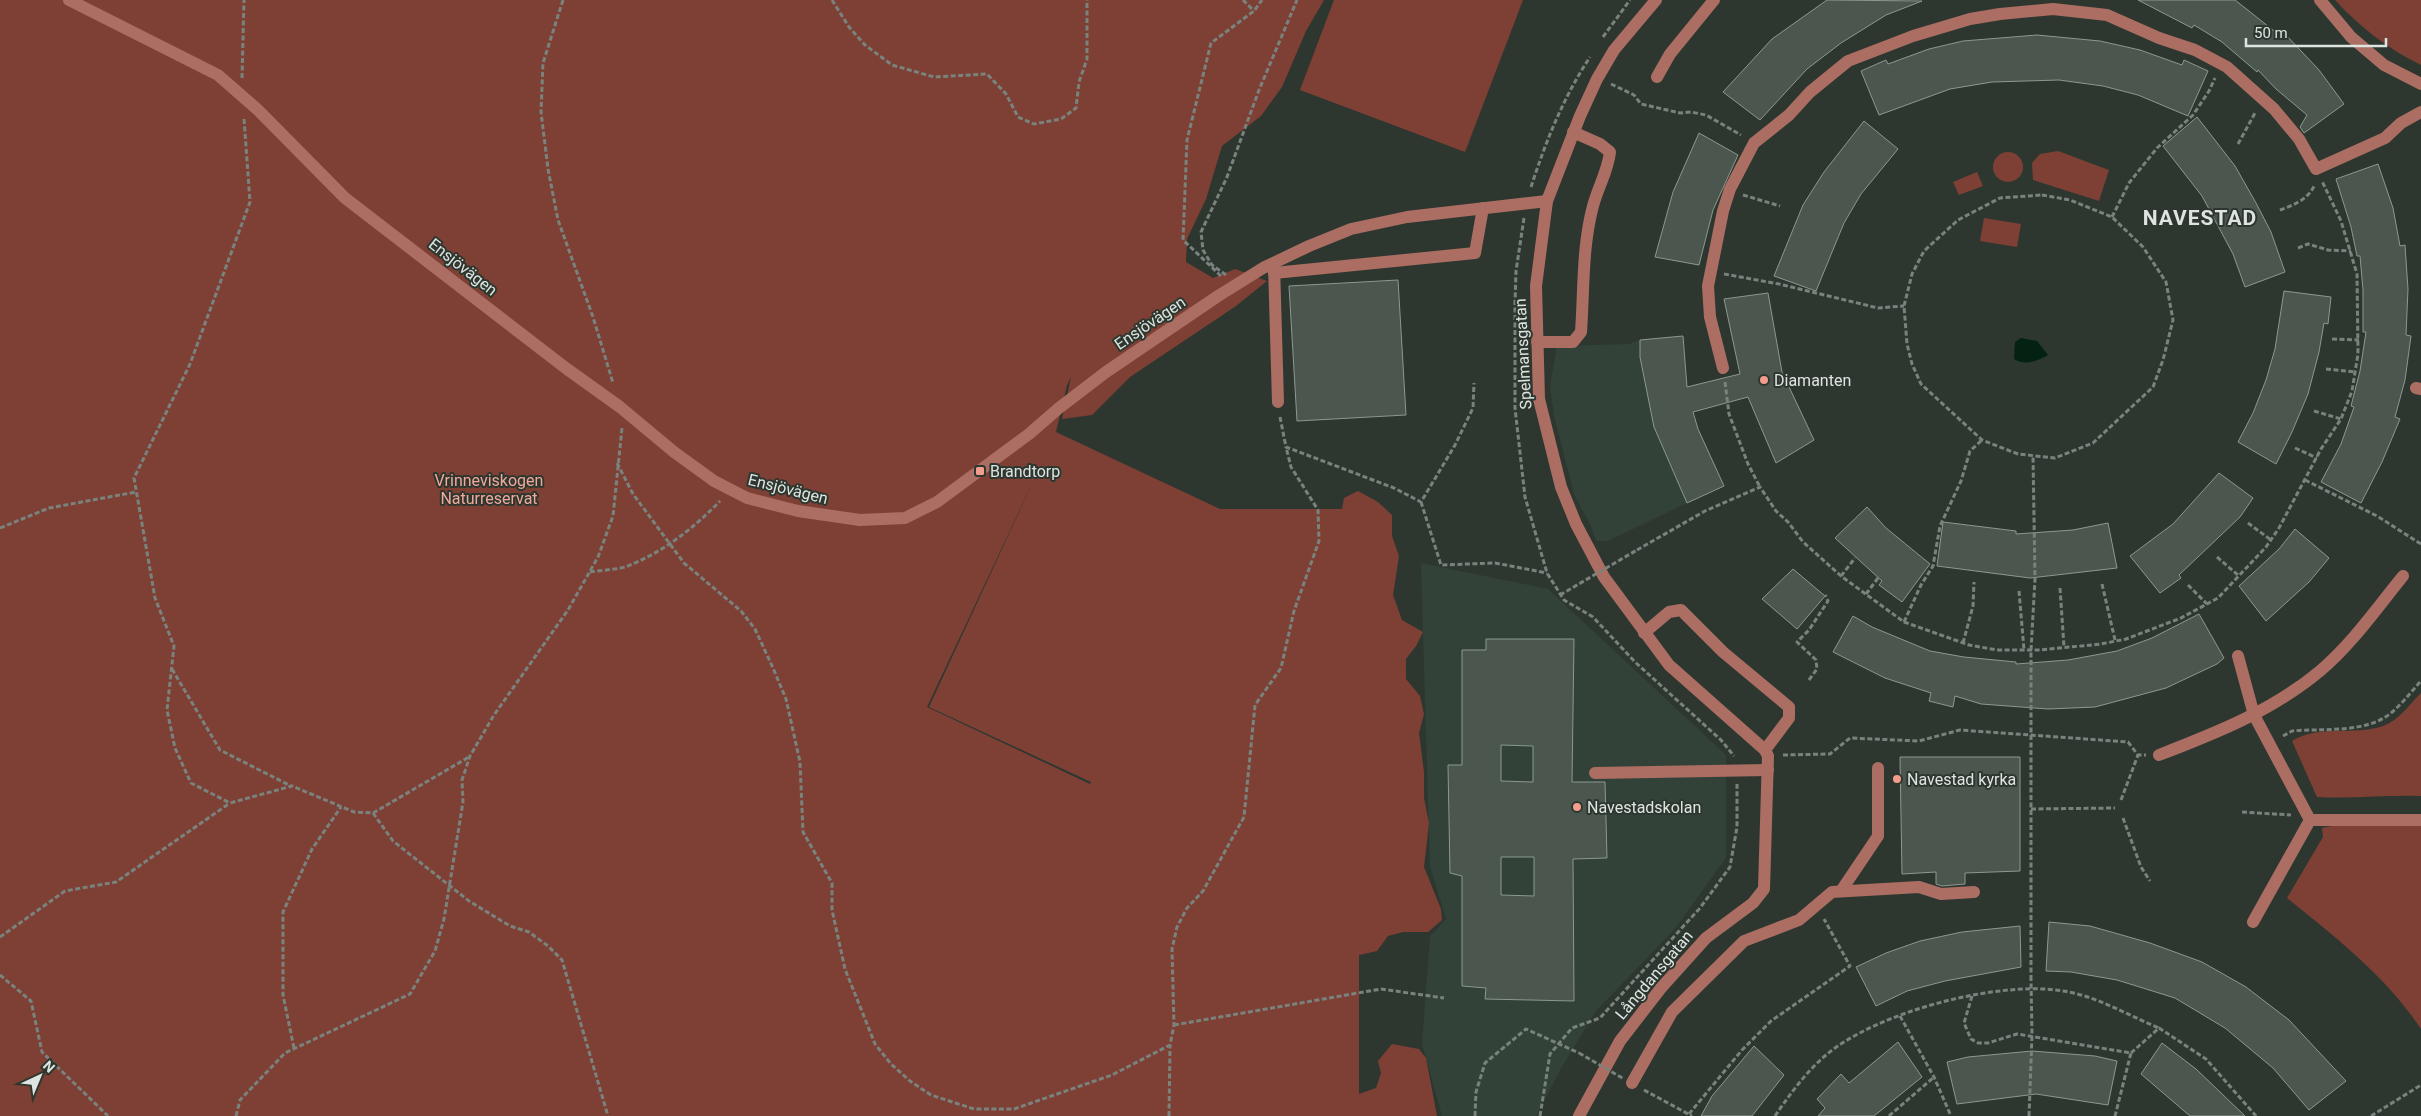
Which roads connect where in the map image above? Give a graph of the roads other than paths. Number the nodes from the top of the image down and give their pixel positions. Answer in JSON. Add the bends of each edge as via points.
{"nodes":[{"id":1,"x":69,"y":0,"type":"edge"},
{"id":2,"x":1656,"y":0,"type":"edge"},
{"id":3,"x":1714,"y":0,"type":"edge"},
{"id":4,"x":2320,"y":0,"type":"edge"},
{"id":5,"x":1657,"y":77,"type":"dead end"},
{"id":6,"x":2421,"y":84,"type":"edge"},
{"id":7,"x":2421,"y":112,"type":"edge"},
{"id":8,"x":1573,"y":132,"type":"junction"},
{"id":9,"x":1547,"y":201,"type":"junction"},
{"id":10,"x":1483,"y":208,"type":"junction"},
{"id":11,"x":1274,"y":268,"type":"junction"},
{"id":12,"x":1537,"y":342,"type":"junction"},
{"id":13,"x":1723,"y":368,"type":"road end"},
{"id":14,"x":1278,"y":402,"type":"road end"},
{"id":15,"x":2403,"y":576,"type":"dead end"},
{"id":16,"x":1644,"y":632,"type":"junction"},
{"id":17,"x":2238,"y":656,"type":"dead end"},
{"id":18,"x":2254,"y":715,"type":"junction"},
{"id":19,"x":1766,"y":753,"type":"junction"},
{"id":20,"x":2159,"y":755,"type":"road end"},
{"id":21,"x":1878,"y":768,"type":"dead end"},
{"id":22,"x":1768,"y":770,"type":"junction"},
{"id":23,"x":1595,"y":773,"type":"dead end"},
{"id":24,"x":2310,"y":820,"type":"junction"},
{"id":25,"x":2421,"y":820,"type":"edge"},
{"id":26,"x":1841,"y":891,"type":"junction"},
{"id":27,"x":1974,"y":892,"type":"dead end"},
{"id":28,"x":2253,"y":922,"type":"dead end"},
{"id":29,"x":1628,"y":1081,"type":"road end"},
{"id":30,"x":1579,"y":1116,"type":"edge"}],
"edges":[{"from":1,"to":11,"type":"street","name":"Ensjövägen","via":[[218,75],[258,110],[345,198],[620,406],[674,452],[714,481],[747,498],[798,511],[860,520],[905,518],[937,502],[1106,372],[1236,285]]},
{"from":2,"to":8,"type":"street","name":"Spelmansgatan","via":[[1614,50]]},
{"from":3,"to":5,"type":"street","via":[[1670,54]]},
{"from":4,"to":6,"type":"street","via":[[2350,36],[2377,59]]},
{"from":7,"to":13,"type":"street","via":[[2401,123],[2385,138],[2316,169],[2299,140],[2274,109],[2227,67],[2195,50],[2107,15],[2053,9],[2000,14],[1970,19],[1874,49],[1848,61],[1810,92],[1790,115],[1754,143],[1730,189],[1722,211],[1708,286],[1710,317]]},
{"from":8,"to":9,"type":"street","name":"Spelmansgatan"},
{"from":8,"to":12,"type":"street","via":[[1610,152],[1608,168],[1593,205],[1586,248],[1581,332],[1573,342]]},
{"from":9,"to":10,"type":"street","name":"Ensjövägen"},
{"from":9,"to":12,"type":"street","name":"Spelmansgatan","via":[[1536,286]]},
{"from":10,"to":11,"type":"street","name":"Ensjövägen","via":[[1407,217],[1351,229]]},
{"from":10,"to":11,"type":"street","via":[[1475,253]]},
{"from":11,"to":14,"type":"street"},
{"from":12,"to":16,"type":"street","name":"Spelmansgatan","via":[[1539,399],[1561,487],[1597,564]]},
{"from":15,"to":18,"type":"street","via":[[2321,670]]},
{"from":16,"to":19,"type":"street","name":"Spelmansgatan","via":[[1669,665]]},
{"from":16,"to":19,"type":"street","via":[[1669,612],[1681,610],[1723,652],[1789,707],[1789,718]]},
{"from":17,"to":18,"type":"street"},
{"from":18,"to":20,"type":"street","via":[[2228,729]]},
{"from":18,"to":24,"type":"street"},
{"from":19,"to":22,"type":"street","name":"Långdansgatan"},
{"from":21,"to":26,"type":"street","via":[[1878,836]]},
{"from":22,"to":23,"type":"street"},
{"from":22,"to":30,"type":"street","name":"Långdansgatan","via":[[1764,889],[1753,903],[1706,938],[1661,988],[1620,1040]]},
{"from":24,"to":25,"type":"street"},
{"from":24,"to":28,"type":"street"},
{"from":26,"to":27,"type":"street","via":[[1919,887],[1941,894]]},
{"from":26,"to":29,"type":"street","via":[[1832,892],[1799,920],[1744,942],[1672,1012]]}]}
